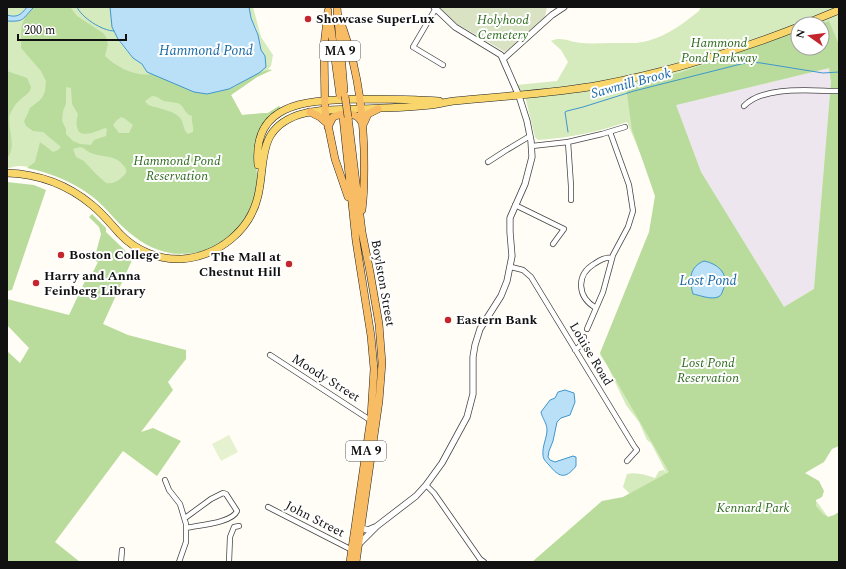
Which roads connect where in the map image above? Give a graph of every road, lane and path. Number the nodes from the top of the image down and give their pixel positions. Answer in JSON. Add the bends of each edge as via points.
{"nodes":[{"id":1,"x":564,"y":7,"type":"edge"},
{"id":2,"x":435,"y":8,"type":"edge"},
{"id":3,"x":328,"y":9,"type":"edge"},
{"id":4,"x":337,"y":10,"type":"edge"},
{"id":5,"x":839,"y":10,"type":"edge"},
{"id":6,"x":824,"y":16,"type":"edge"},
{"id":7,"x":790,"y":30,"type":"edge"},
{"id":8,"x":503,"y":59,"type":"junction"},
{"id":9,"x":443,"y":65,"type":"dead end"},
{"id":10,"x":839,"y":91,"type":"edge"},
{"id":11,"x":343,"y":96,"type":"junction"},
{"id":12,"x":518,"y":96,"type":"junction"},
{"id":13,"x":361,"y":99,"type":"junction"},
{"id":14,"x":325,"y":100,"type":"junction"},
{"id":15,"x":451,"y":102,"type":"junction"},
{"id":16,"x":744,"y":106,"type":"dead end"},
{"id":17,"x":362,"y":109,"type":"junction"},
{"id":18,"x":378,"y":109,"type":"junction"},
{"id":19,"x":325,"y":110,"type":"junction"},
{"id":20,"x":310,"y":112,"type":"junction"},
{"id":21,"x":328,"y":126,"type":"junction"},
{"id":22,"x":363,"y":128,"type":"junction"},
{"id":23,"x":625,"y":128,"type":"dead end"},
{"id":24,"x":610,"y":132,"type":"junction"},
{"id":25,"x":530,"y":136,"type":"junction"},
{"id":26,"x":568,"y":142,"type":"junction"},
{"id":27,"x":532,"y":146,"type":"junction"},
{"id":28,"x":488,"y":162,"type":"dead end"},
{"id":29,"x":7,"y":173,"type":"edge"},
{"id":30,"x":260,"y":182,"type":"junction"},
{"id":31,"x":571,"y":200,"type":"dead end"},
{"id":32,"x":515,"y":206,"type":"junction"},
{"id":33,"x":357,"y":221,"type":"junction"},
{"id":34,"x":553,"y":244,"type":"dead end"},
{"id":35,"x":612,"y":258,"type":"junction"},
{"id":36,"x":511,"y":267,"type":"junction"},
{"id":37,"x":596,"y":308,"type":"junction"},
{"id":38,"x":587,"y":329,"type":"dead end"},
{"id":39,"x":584,"y":337,"type":"dead end"},
{"id":40,"x":575,"y":350,"type":"junction"},
{"id":41,"x":270,"y":355,"type":"dead end"},
{"id":42,"x":370,"y":420,"type":"junction"},
{"id":43,"x":627,"y":461,"type":"dead end"},
{"id":44,"x":165,"y":480,"type":"dead end"},
{"id":45,"x":426,"y":485,"type":"junction"},
{"id":46,"x":268,"y":507,"type":"dead end"},
{"id":47,"x":185,"y":518,"type":"junction"},
{"id":48,"x":239,"y":526,"type":"dead end"},
{"id":49,"x":377,"y":526,"type":"junction"},
{"id":50,"x":186,"y":528,"type":"junction"},
{"id":51,"x":361,"y":528,"type":"junction"},
{"id":52,"x":359,"y":544,"type":"junction"},
{"id":53,"x":122,"y":550,"type":"dead end"},
{"id":54,"x":352,"y":550,"type":"junction"},
{"id":55,"x":351,"y":561,"type":"edge"},
{"id":56,"x":121,"y":562,"type":"edge"},
{"id":57,"x":179,"y":562,"type":"edge"},
{"id":58,"x":229,"y":562,"type":"edge"},
{"id":59,"x":484,"y":562,"type":"edge"}],
"edges":[{"from":1,"to":8,"type":"street"},
{"from":2,"to":8,"type":"street","via":[[455,27]]},
{"from":2,"to":9,"type":"street","via":[[413,47]]},
{"from":3,"to":11,"type":"highway","name":"Boylston Street","number":"MA 9"},
{"from":3,"to":14,"type":"highway","via":[[324,46]]},
{"from":4,"to":11,"type":"highway","name":"Boylston Street","number":"MA 9"},
{"from":4,"to":13,"type":"highway","via":[[351,49]]},
{"from":5,"to":6,"type":"main road"},
{"from":7,"to":12,"type":"main road","via":[[728,53],[650,73],[599,85]]},
{"from":8,"to":12,"type":"street"},
{"from":10,"to":16,"type":"street","via":[[775,92],[752,99]]},
{"from":11,"to":33,"type":"highway","name":"Boylston Street","number":"MA 9"},
{"from":12,"to":15,"type":"main road"},
{"from":12,"to":25,"type":"street"},
{"from":13,"to":14,"type":"main road"},
{"from":13,"to":15,"type":"main road"},
{"from":13,"to":17,"type":"highway"},
{"from":14,"to":19,"type":"highway"},
{"from":14,"to":30,"type":"main road","via":[[292,106],[271,120],[262,134],[259,145]]},
{"from":15,"to":18,"type":"main road"},
{"from":17,"to":18,"type":"main road"},
{"from":17,"to":19,"type":"main road"},
{"from":17,"to":22,"type":"highway"},
{"from":18,"to":22,"type":"highway","via":[[368,114]]},
{"from":19,"to":20,"type":"main road"},
{"from":19,"to":21,"type":"highway"},
{"from":20,"to":21,"type":"highway","via":[[320,117]]},
{"from":20,"to":30,"type":"main road","via":[[289,119],[272,134],[263,156]]},
{"from":21,"to":22,"type":"highway","via":[[335,116],[350,114],[360,119]]},
{"from":21,"to":33,"type":"highway","via":[[334,154]]},
{"from":22,"to":33,"type":"highway","via":[[365,182]]},
{"from":23,"to":24,"type":"street"},
{"from":24,"to":26,"type":"street"},
{"from":24,"to":35,"type":"street","via":[[627,178],[633,206],[628,227]]},
{"from":25,"to":27,"type":"street"},
{"from":25,"to":28,"type":"street"},
{"from":26,"to":27,"type":"street"},
{"from":26,"to":31,"type":"street"},
{"from":27,"to":32,"type":"street","via":[[529,170]]},
{"from":29,"to":30,"type":"main road","via":[[39,178],[72,191],[95,207],[133,246],[152,254],[175,259],[208,253],[233,238],[252,213]]},
{"from":32,"to":34,"type":"street","via":[[564,230]]},
{"from":32,"to":36,"type":"street","via":[[510,222]]},
{"from":33,"to":42,"type":"highway","name":"Boylston Street","number":"MA 9","via":[[373,357],[374,389]]},
{"from":33,"to":51,"type":"highway","name":"Boylston Street","number":"MA 9","via":[[379,324],[382,363]]},
{"from":35,"to":37,"type":"street"},
{"from":35,"to":37,"type":"street","via":[[603,258],[586,270],[581,278],[583,293],[588,302]]},
{"from":36,"to":40,"type":"street","name":"Louise Road","via":[[523,270],[532,278]]},
{"from":36,"to":45,"type":"street","via":[[503,291],[476,339],[473,357],[473,394],[467,417],[442,463]]},
{"from":37,"to":38,"type":"street"},
{"from":39,"to":40,"type":"street"},
{"from":40,"to":43,"type":"street","name":"Louise Road","via":[[636,450]]},
{"from":41,"to":42,"type":"street","name":"Moody Street"},
{"from":42,"to":54,"type":"highway","name":"Boylston Street","number":"MA 9"},
{"from":44,"to":47,"type":"street","via":[[180,504]]},
{"from":45,"to":49,"type":"street","via":[[416,496]]},
{"from":45,"to":59,"type":"street"},
{"from":46,"to":54,"type":"street","name":"John Street"},
{"from":47,"to":50,"type":"street"},
{"from":47,"to":50,"type":"street","via":[[223,493],[237,511],[224,520]]},
{"from":48,"to":58,"type":"street","via":[[234,527],[231,532]]},
{"from":49,"to":51,"type":"street","via":[[369,530]]},
{"from":49,"to":52,"type":"street"},
{"from":50,"to":57,"type":"street","via":[[186,542]]},
{"from":51,"to":52,"type":"highway","name":"Boylston Street","number":"MA 9"},
{"from":52,"to":55,"type":"highway","name":"Boylston Street","number":"MA 9"},
{"from":53,"to":56,"type":"street"},
{"from":54,"to":55,"type":"highway","name":"Boylston Street","number":"MA 9"}]}
